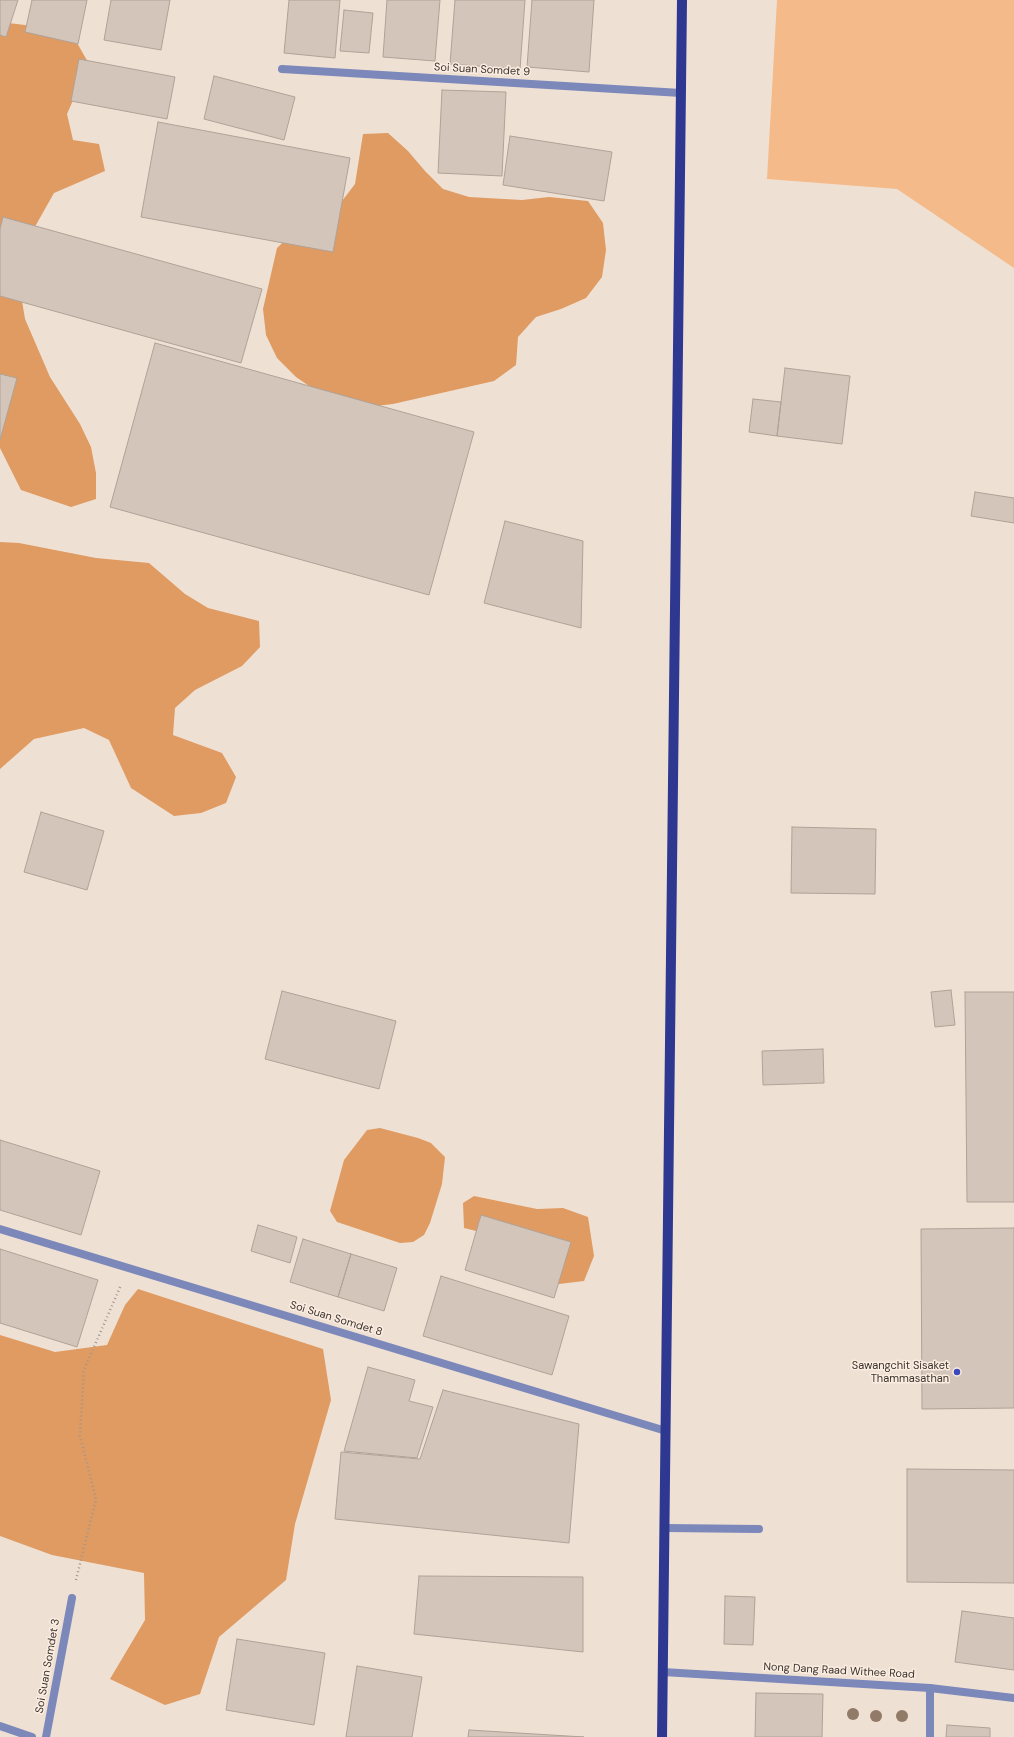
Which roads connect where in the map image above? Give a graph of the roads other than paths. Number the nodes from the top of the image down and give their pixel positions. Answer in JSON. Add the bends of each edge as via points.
{"nodes":[{"id":1,"x":682,"y":0,"type":"edge"},
{"id":2,"x":282,"y":69,"type":"dead end"},
{"id":3,"x":681,"y":93,"type":"junction"},
{"id":4,"x":0,"y":1229,"type":"edge"},
{"id":5,"x":666,"y":1431,"type":"junction"},
{"id":6,"x":665,"y":1528,"type":"junction"},
{"id":7,"x":759,"y":1529,"type":"dead end"},
{"id":8,"x":72,"y":1598,"type":"road end"},
{"id":9,"x":663,"y":1672,"type":"junction"},
{"id":10,"x":930,"y":1688,"type":"junction"},
{"id":11,"x":1014,"y":1698,"type":"edge"},
{"id":12,"x":0,"y":1726,"type":"edge"},
{"id":13,"x":32,"y":1737,"type":"edge"},
{"id":14,"x":46,"y":1737,"type":"edge"},
{"id":15,"x":662,"y":1737,"type":"edge"},
{"id":16,"x":930,"y":1737,"type":"edge"}],
"edges":[{"from":1,"to":3,"type":"main road"},
{"from":2,"to":3,"type":"street","name":"Soi Suan Somdet 9"},
{"from":3,"to":5,"type":"main road"},
{"from":4,"to":5,"type":"street","name":"Soi Suan Somdet 8"},
{"from":5,"to":6,"type":"main road"},
{"from":6,"to":7,"type":"street"},
{"from":6,"to":9,"type":"main road"},
{"from":8,"to":14,"type":"street","name":"Soi Suan Somdet 3"},
{"from":9,"to":10,"type":"street","name":"Nong Dang Raad Withee Road"},
{"from":9,"to":15,"type":"main road"},
{"from":10,"to":11,"type":"street","name":"Nong Dang Raad Withee Road"},
{"from":10,"to":16,"type":"street"},
{"from":12,"to":13,"type":"street"}]}
